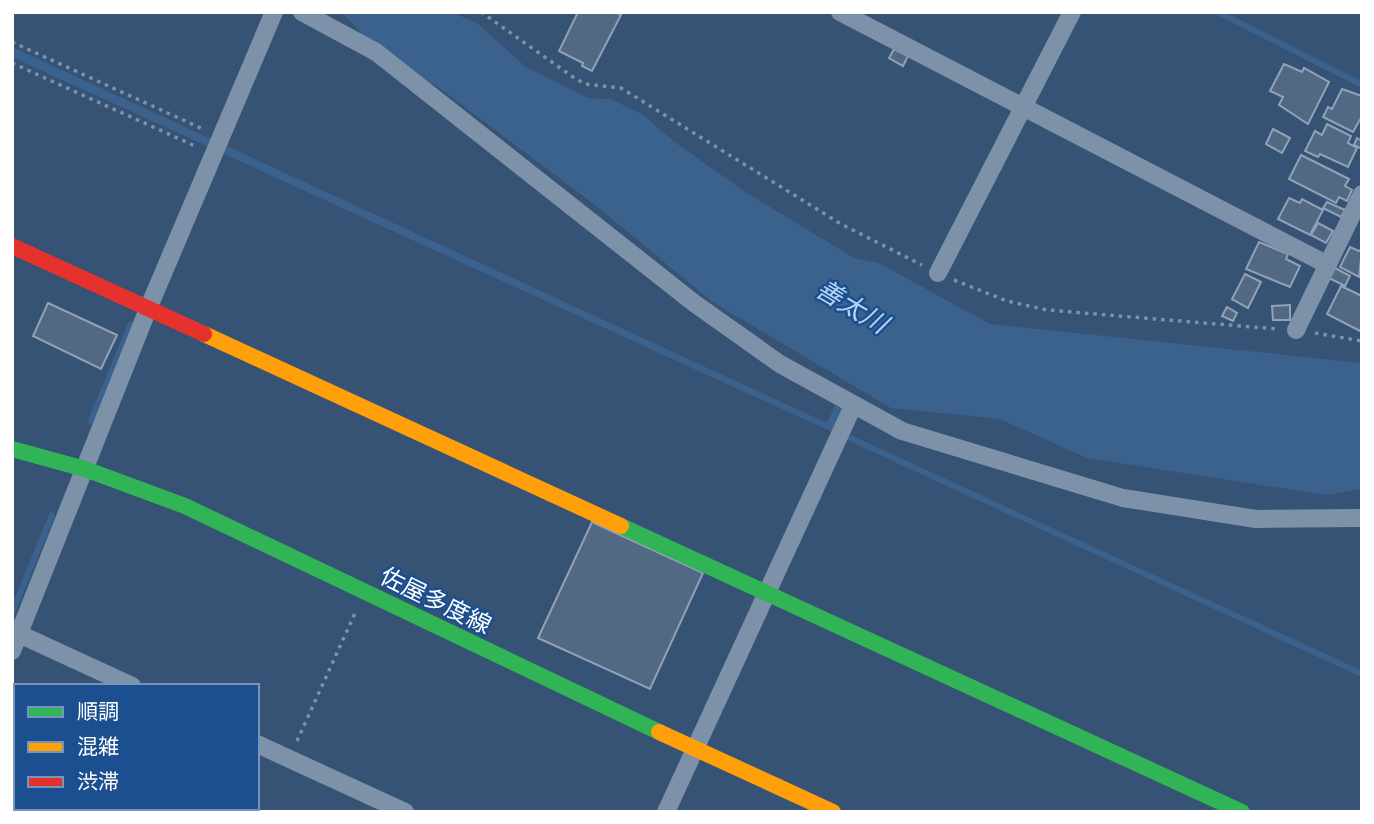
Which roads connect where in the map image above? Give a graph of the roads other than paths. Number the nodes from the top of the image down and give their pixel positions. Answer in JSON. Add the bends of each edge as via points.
{"nodes":[{"id":1,"x":274,"y":12,"type":"edge"},
{"id":2,"x":302,"y":12,"type":"edge"},
{"id":3,"x":841,"y":12,"type":"edge"},
{"id":4,"x":1072,"y":12,"type":"edge"},
{"id":5,"x":1024,"y":105,"type":"junction"},
{"id":6,"x":1362,"y":194,"type":"edge"},
{"id":7,"x":12,"y":246,"type":"edge"},
{"id":8,"x":1326,"y":264,"type":"junction"},
{"id":9,"x":938,"y":273,"type":"road end"},
{"id":10,"x":148,"y":309,"type":"junction"},
{"id":11,"x":1296,"y":330,"type":"road end"},
{"id":12,"x":853,"y":407,"type":"junction"},
{"id":13,"x":12,"y":449,"type":"edge"},
{"id":14,"x":85,"y":468,"type":"junction"},
{"id":15,"x":1362,"y":518,"type":"edge"},
{"id":16,"x":768,"y":592,"type":"junction"},
{"id":17,"x":19,"y":634,"type":"junction"},
{"id":18,"x":12,"y":652,"type":"edge"},
{"id":19,"x":128,"y":684,"type":"edge"},
{"id":20,"x":259,"y":745,"type":"edge"},
{"id":21,"x":695,"y":749,"type":"junction"},
{"id":22,"x":405,"y":812,"type":"edge"},
{"id":23,"x":666,"y":812,"type":"edge"},
{"id":24,"x":833,"y":812,"type":"edge"},
{"id":25,"x":1242,"y":812,"type":"edge"}],
"edges":[{"from":1,"to":10,"type":"street"},
{"from":2,"to":12,"type":"street","via":[[376,52],[694,303],[780,364]]},
{"from":3,"to":5,"type":"street"},
{"from":4,"to":5,"type":"street"},
{"from":5,"to":8,"type":"street"},
{"from":5,"to":9,"type":"street"},
{"from":6,"to":8,"type":"street"},
{"from":7,"to":10,"type":"street"},
{"from":8,"to":11,"type":"street"},
{"from":10,"to":14,"type":"street"},
{"from":10,"to":16,"type":"street"},
{"from":12,"to":15,"type":"street","via":[[902,431],[1123,498],[1256,519]]},
{"from":12,"to":16,"type":"street"},
{"from":13,"to":14,"type":"street","name":"佐屋多度線"},
{"from":14,"to":17,"type":"street"},
{"from":14,"to":21,"type":"street","name":"佐屋多度線","via":[[186,506]]},
{"from":16,"to":21,"type":"street"},
{"from":16,"to":25,"type":"street"},
{"from":17,"to":18,"type":"street"},
{"from":17,"to":19,"type":"street"},
{"from":20,"to":22,"type":"street"},
{"from":21,"to":23,"type":"street"},
{"from":21,"to":24,"type":"street","name":"佐屋多度線"}]}
